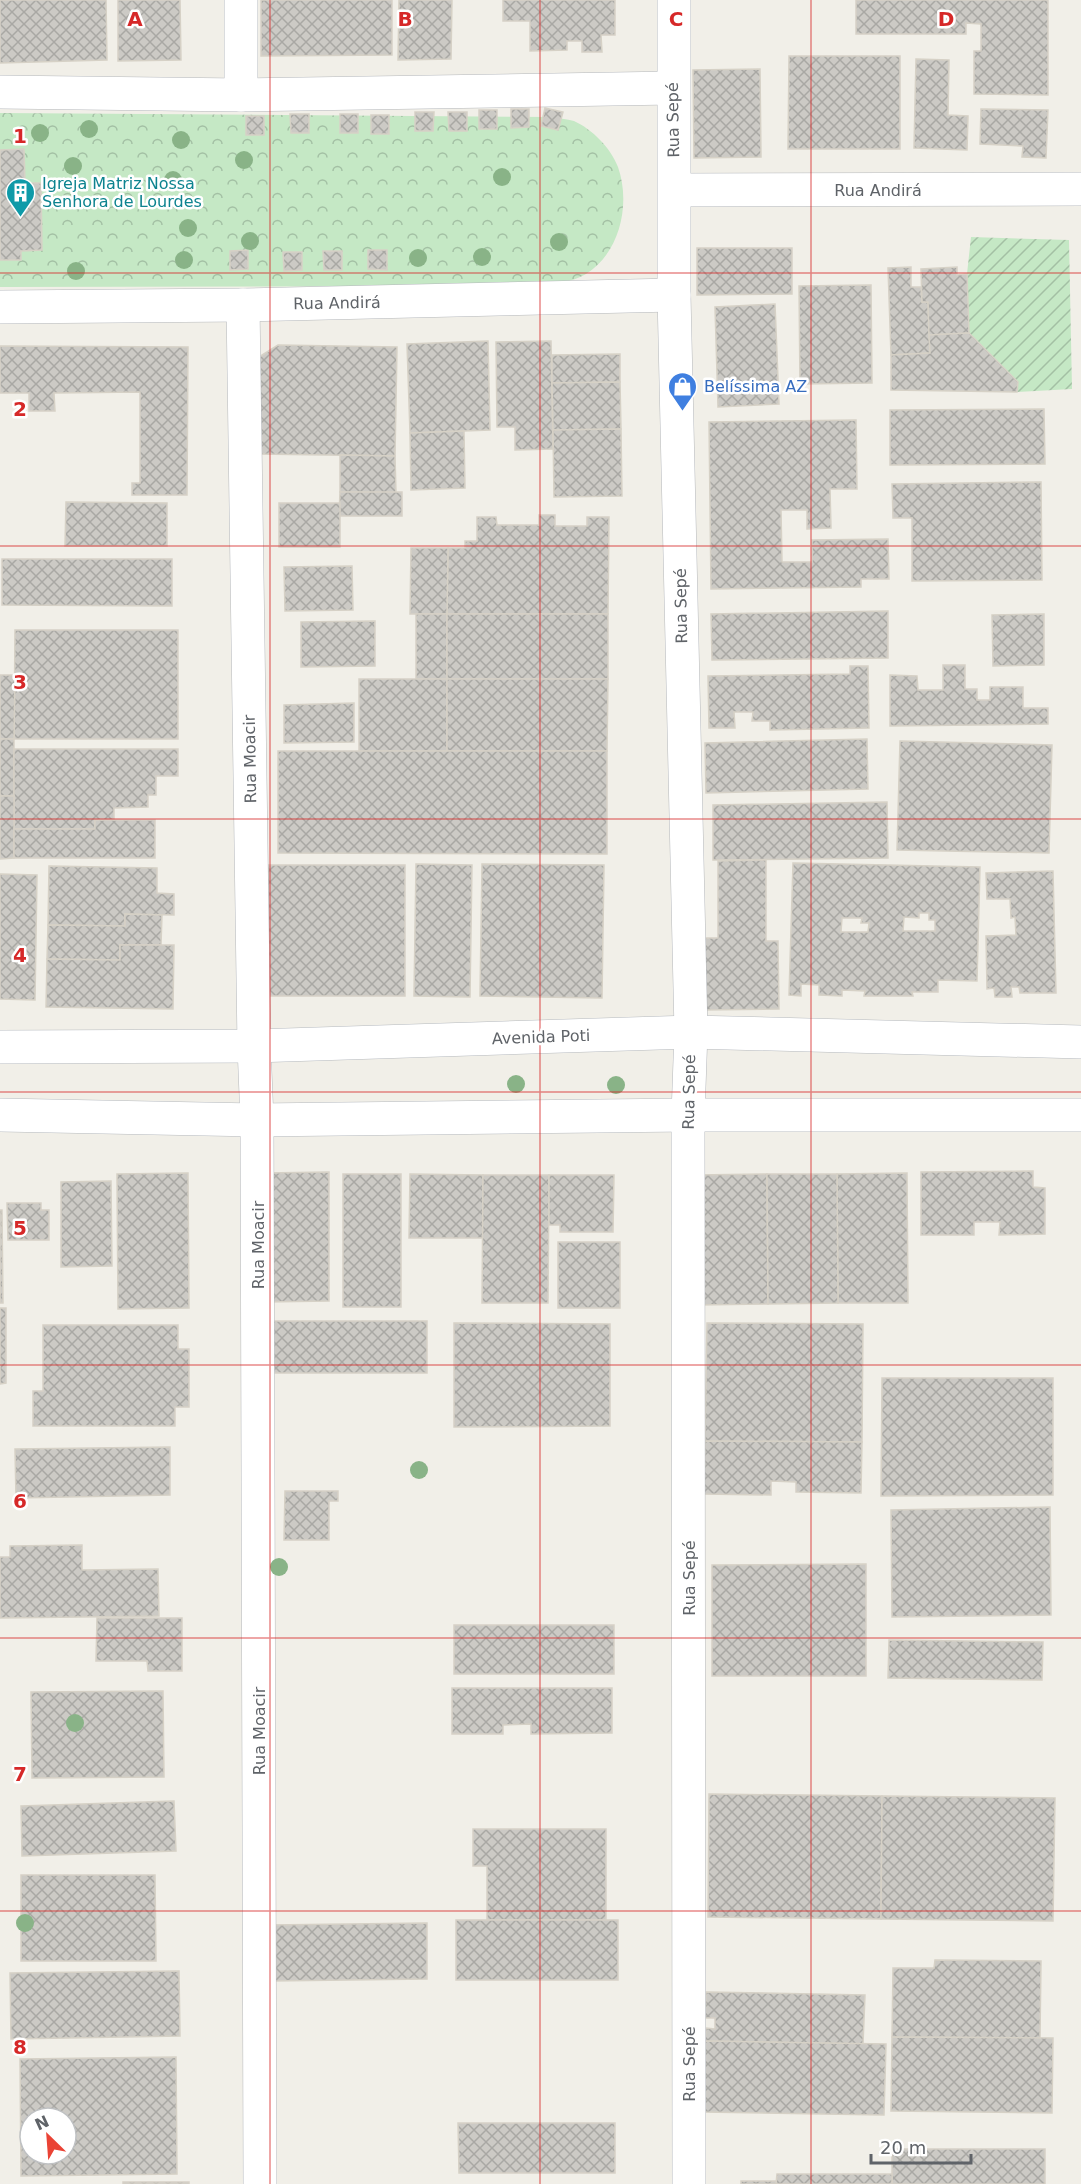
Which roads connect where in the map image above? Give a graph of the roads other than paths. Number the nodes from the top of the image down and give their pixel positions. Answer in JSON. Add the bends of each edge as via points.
{"nodes":[{"id":1,"x":242,"y":0,"type":"edge"},
{"id":2,"x":674,"y":0,"type":"edge"},
{"id":3,"x":672,"y":88,"type":"junction"},
{"id":4,"x":0,"y":92,"type":"edge"},
{"id":5,"x":241,"y":95,"type":"junction"},
{"id":6,"x":1081,"y":189,"type":"edge"},
{"id":7,"x":675,"y":190,"type":"junction"},
{"id":8,"x":674,"y":295,"type":"junction"},
{"id":9,"x":243,"y":305,"type":"junction"},
{"id":10,"x":0,"y":307,"type":"edge"},
{"id":11,"x":691,"y":1032,"type":"junction"},
{"id":12,"x":1081,"y":1042,"type":"edge"},
{"id":13,"x":254,"y":1046,"type":"junction"},
{"id":14,"x":0,"y":1047,"type":"edge"},
{"id":15,"x":0,"y":1115,"type":"edge"},
{"id":16,"x":688,"y":1115,"type":"junction"},
{"id":17,"x":1081,"y":1115,"type":"edge"},
{"id":18,"x":257,"y":1120,"type":"junction"},
{"id":19,"x":260,"y":2184,"type":"edge"},
{"id":20,"x":689,"y":2184,"type":"edge"}],
"edges":[{"from":1,"to":5,"type":"street"},
{"from":2,"to":3,"type":"street","name":"Rua Sepé"},
{"from":3,"to":5,"type":"street"},
{"from":3,"to":7,"type":"street","name":"Rua Sepé"},
{"from":4,"to":5,"type":"street"},
{"from":6,"to":7,"type":"street","name":"Rua Andirá"},
{"from":7,"to":8,"type":"street","name":"Rua Sepé"},
{"from":8,"to":9,"type":"street","name":"Rua Andirá"},
{"from":8,"to":11,"type":"street","name":"Rua Sepé"},
{"from":9,"to":10,"type":"street","name":"Rua Andirá"},
{"from":9,"to":13,"type":"street","name":"Rua Moacir"},
{"from":11,"to":12,"type":"street","name":"Avenida Poti"},
{"from":11,"to":13,"type":"street","name":"Avenida Poti"},
{"from":11,"to":16,"type":"street","name":"Rua Sepé"},
{"from":13,"to":14,"type":"street","name":"Avenida Poti"},
{"from":13,"to":18,"type":"street","name":"Rua Moacir"},
{"from":15,"to":18,"type":"street"},
{"from":16,"to":17,"type":"street"},
{"from":16,"to":18,"type":"street"},
{"from":16,"to":20,"type":"street","name":"Rua Sepé"},
{"from":18,"to":19,"type":"street","name":"Rua Moacir"}]}
